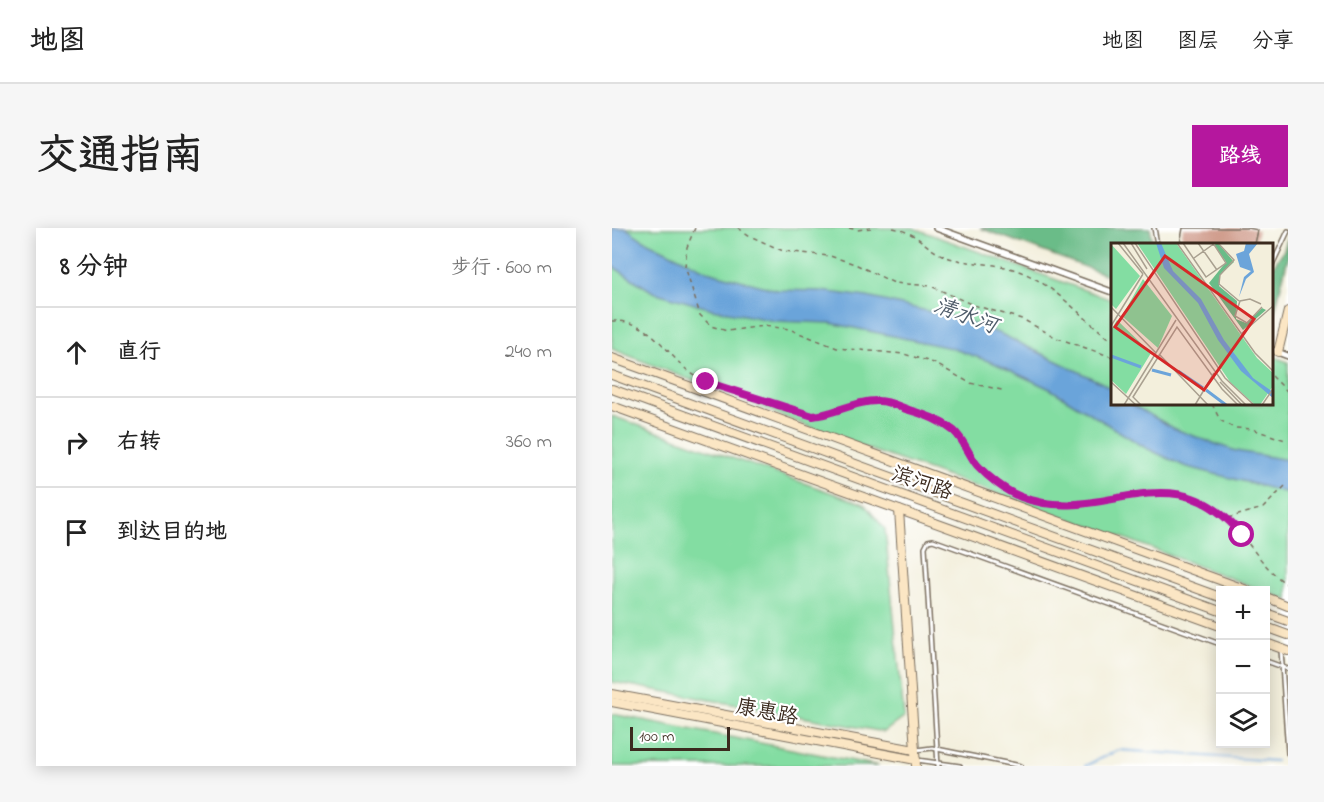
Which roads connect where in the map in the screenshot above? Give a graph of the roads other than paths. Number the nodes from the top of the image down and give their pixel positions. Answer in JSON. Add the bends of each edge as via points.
{"nodes":[{"id":1,"x":936,"y":228,"type":"edge"},
{"id":2,"x":1154,"y":228,"type":"edge"},
{"id":3,"x":1288,"y":231,"type":"edge"},
{"id":4,"x":1157,"y":243,"type":"edge"},
{"id":5,"x":1273,"y":263,"type":"edge"},
{"id":6,"x":1111,"y":291,"type":"edge"},
{"id":7,"x":1288,"y":311,"type":"edge"},
{"id":8,"x":1275,"y":351,"type":"edge"},
{"id":9,"x":1288,"y":356,"type":"edge"},
{"id":10,"x":612,"y":358,"type":"edge"},
{"id":11,"x":612,"y":375,"type":"edge"},
{"id":12,"x":612,"y":389,"type":"edge"},
{"id":13,"x":612,"y":406,"type":"edge"},
{"id":14,"x":899,"y":510,"type":"junction"},
{"id":15,"x":1233,"y":586,"type":"edge"},
{"id":16,"x":1216,"y":595,"type":"edge"},
{"id":17,"x":1270,"y":599,"type":"edge"},
{"id":18,"x":1288,"y":606,"type":"edge"},
{"id":19,"x":1216,"y":609,"type":"edge"},
{"id":20,"x":1270,"y":614,"type":"edge"},
{"id":21,"x":1288,"y":621,"type":"edge"},
{"id":22,"x":1216,"y":624,"type":"edge"},
{"id":23,"x":1270,"y":628,"type":"edge"},
{"id":24,"x":1288,"y":635,"type":"edge"},
{"id":25,"x":1216,"y":643,"type":"edge"},
{"id":26,"x":1270,"y":644,"type":"edge"},
{"id":27,"x":1285,"y":649,"type":"edge"},
{"id":28,"x":1270,"y":662,"type":"edge"},
{"id":29,"x":1282,"y":667,"type":"junction"},
{"id":30,"x":1288,"y":669,"type":"edge"},
{"id":31,"x":612,"y":694,"type":"edge"},
{"id":32,"x":612,"y":702,"type":"edge"},
{"id":33,"x":937,"y":749,"type":"junction"},
{"id":34,"x":915,"y":750,"type":"junction"},
{"id":35,"x":1288,"y":753,"type":"edge"},
{"id":36,"x":916,"y":763,"type":"edge"},
{"id":37,"x":938,"y":764,"type":"edge"},
{"id":38,"x":960,"y":766,"type":"edge"},
{"id":39,"x":1021,"y":766,"type":"edge"}],
"edges":[{"from":1,"to":6,"type":"street"},
{"from":2,"to":4,"type":"lane"},
{"from":3,"to":5,"type":"lane"},
{"from":7,"to":8,"type":"main road"},
{"from":8,"to":9,"type":"street"},
{"from":10,"to":15,"type":"main road"},
{"from":11,"to":16,"type":"main road","name":"滨河路"},
{"from":12,"to":19,"type":"main road","name":"滨河路"},
{"from":13,"to":14,"type":"main road"},
{"from":14,"to":22,"type":"main road"},
{"from":14,"to":34,"type":"main road"},
{"from":17,"to":18,"type":"main road"},
{"from":20,"to":21,"type":"main road"},
{"from":23,"to":24,"type":"main road"},
{"from":25,"to":33,"type":"lane","via":[[928,541],[925,547]]},
{"from":26,"to":27,"type":"main road"},
{"from":27,"to":29,"type":"lane"},
{"from":28,"to":29,"type":"lane"},
{"from":29,"to":30,"type":"lane"},
{"from":29,"to":35,"type":"lane"},
{"from":31,"to":34,"type":"main road","name":"康惠路"},
{"from":32,"to":36,"type":"main road","name":"康惠路"},
{"from":33,"to":34,"type":"lane"},
{"from":33,"to":37,"type":"lane"},
{"from":33,"to":39,"type":"lane"},
{"from":34,"to":36,"type":"main road"},
{"from":36,"to":37,"type":"lane"},
{"from":37,"to":38,"type":"lane"}]}
